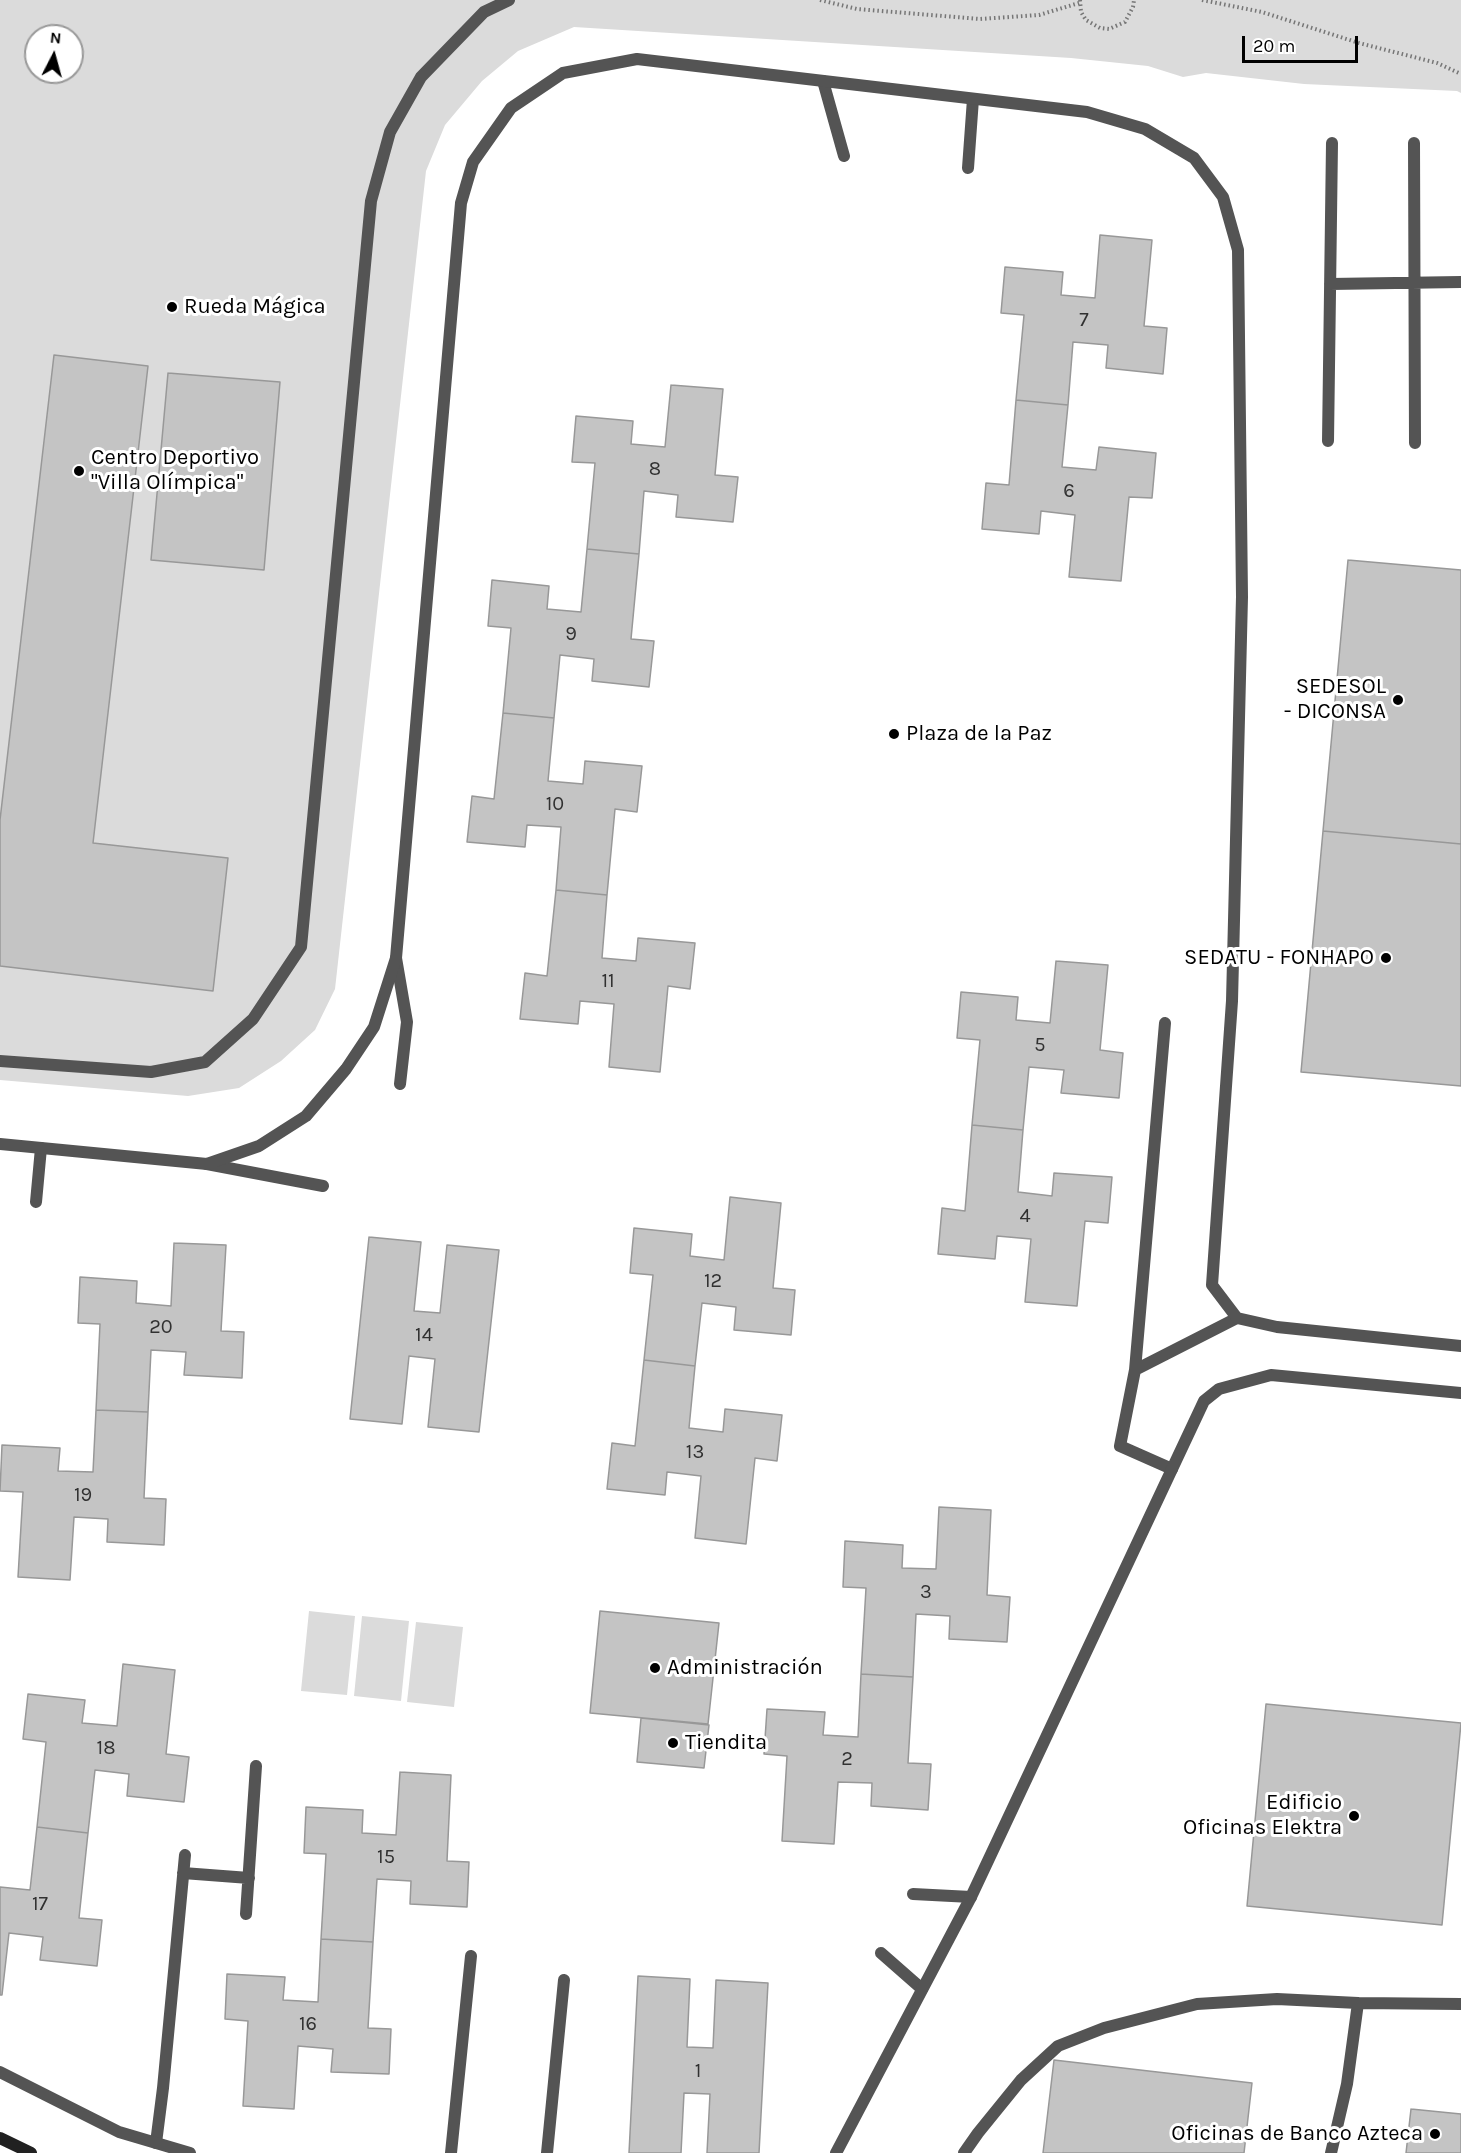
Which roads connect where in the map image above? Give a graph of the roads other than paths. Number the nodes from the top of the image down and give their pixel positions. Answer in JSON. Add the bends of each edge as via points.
{"nodes":[{"id":1,"x":509,"y":0,"type":"edge"},
{"id":2,"x":823,"y":81,"type":"junction"},
{"id":3,"x":973,"y":99,"type":"junction"},
{"id":4,"x":1332,"y":143,"type":"dead end"},
{"id":5,"x":1414,"y":143,"type":"dead end"},
{"id":6,"x":844,"y":156,"type":"dead end"},
{"id":7,"x":968,"y":168,"type":"dead end"},
{"id":8,"x":1461,"y":282,"type":"edge"},
{"id":9,"x":1415,"y":283,"type":"junction"},
{"id":10,"x":1330,"y":284,"type":"junction"},
{"id":11,"x":1328,"y":441,"type":"dead end"},
{"id":12,"x":1416,"y":443,"type":"dead end"},
{"id":13,"x":396,"y":958,"type":"junction"},
{"id":14,"x":1165,"y":1023,"type":"dead end"},
{"id":15,"x":0,"y":1061,"type":"edge"},
{"id":16,"x":400,"y":1083,"type":"dead end"},
{"id":17,"x":0,"y":1144,"type":"edge"},
{"id":18,"x":41,"y":1148,"type":"junction"},
{"id":19,"x":207,"y":1164,"type":"junction"},
{"id":20,"x":323,"y":1186,"type":"dead end"},
{"id":21,"x":36,"y":1202,"type":"dead end"},
{"id":22,"x":1237,"y":1318,"type":"junction"},
{"id":23,"x":1461,"y":1346,"type":"edge"},
{"id":24,"x":1135,"y":1370,"type":"junction"},
{"id":25,"x":1461,"y":1393,"type":"edge"},
{"id":26,"x":1172,"y":1469,"type":"junction"},
{"id":27,"x":256,"y":1766,"type":"dead end"},
{"id":28,"x":185,"y":1856,"type":"dead end"},
{"id":29,"x":183,"y":1872,"type":"junction"},
{"id":30,"x":249,"y":1878,"type":"junction"},
{"id":31,"x":913,"y":1894,"type":"dead end"},
{"id":32,"x":971,"y":1897,"type":"junction"},
{"id":33,"x":246,"y":1914,"type":"dead end"},
{"id":34,"x":881,"y":1953,"type":"dead end"},
{"id":35,"x":471,"y":1956,"type":"dead end"},
{"id":36,"x":564,"y":1980,"type":"dead end"},
{"id":37,"x":922,"y":1989,"type":"junction"},
{"id":38,"x":1358,"y":2003,"type":"junction"},
{"id":39,"x":1461,"y":2004,"type":"edge"},
{"id":40,"x":0,"y":2072,"type":"edge"},
{"id":41,"x":0,"y":2138,"type":"edge"},
{"id":42,"x":156,"y":2143,"type":"junction"},
{"id":43,"x":31,"y":2153,"type":"edge"},
{"id":44,"x":190,"y":2153,"type":"edge"},
{"id":45,"x":451,"y":2153,"type":"edge"},
{"id":46,"x":547,"y":2153,"type":"edge"},
{"id":47,"x":836,"y":2153,"type":"edge"},
{"id":48,"x":964,"y":2153,"type":"edge"},
{"id":49,"x":1332,"y":2153,"type":"edge"}],
"edges":[{"from":1,"to":15,"type":"street","via":[[484,12],[421,77],[390,132],[371,201],[301,947],[253,1019],[205,1062],[151,1072]]},
{"from":2,"to":3,"type":"street"},
{"from":2,"to":6,"type":"street"},
{"from":2,"to":13,"type":"street","via":[[637,59],[563,74],[511,108],[473,162],[460,203]]},
{"from":3,"to":7,"type":"street"},
{"from":3,"to":22,"type":"street","via":[[1087,112],[1145,129],[1194,158],[1223,197],[1238,250],[1242,597],[1232,1001],[1212,1284]]},
{"from":4,"to":10,"type":"street"},
{"from":5,"to":9,"type":"street"},
{"from":8,"to":9,"type":"street"},
{"from":9,"to":10,"type":"street"},
{"from":9,"to":12,"type":"street"},
{"from":10,"to":11,"type":"street"},
{"from":13,"to":16,"type":"street","via":[[407,1022]]},
{"from":13,"to":19,"type":"street","via":[[374,1027],[346,1070],[306,1116],[259,1146]]},
{"from":14,"to":24,"type":"street"},
{"from":17,"to":18,"type":"street"},
{"from":18,"to":19,"type":"street"},
{"from":18,"to":21,"type":"street"},
{"from":19,"to":20,"type":"street"},
{"from":22,"to":23,"type":"street","via":[[1277,1327]]},
{"from":22,"to":24,"type":"street"},
{"from":24,"to":26,"type":"street","via":[[1120,1446]]},
{"from":25,"to":26,"type":"street","via":[[1271,1375],[1219,1389],[1204,1401]]},
{"from":26,"to":32,"type":"street"},
{"from":27,"to":30,"type":"street"},
{"from":28,"to":29,"type":"street"},
{"from":29,"to":30,"type":"street"},
{"from":29,"to":42,"type":"street"},
{"from":30,"to":33,"type":"street"},
{"from":31,"to":32,"type":"street"},
{"from":32,"to":37,"type":"street"},
{"from":34,"to":37,"type":"street"},
{"from":35,"to":45,"type":"street"},
{"from":36,"to":46,"type":"street"},
{"from":37,"to":47,"type":"street"},
{"from":38,"to":39,"type":"street"},
{"from":38,"to":48,"type":"street","via":[[1277,1999],[1197,2004],[1058,2046],[1021,2080]]},
{"from":38,"to":49,"type":"street"},
{"from":40,"to":42,"type":"street","via":[[119,2132]]},
{"from":41,"to":43,"type":"main road"},
{"from":42,"to":44,"type":"street"}]}
